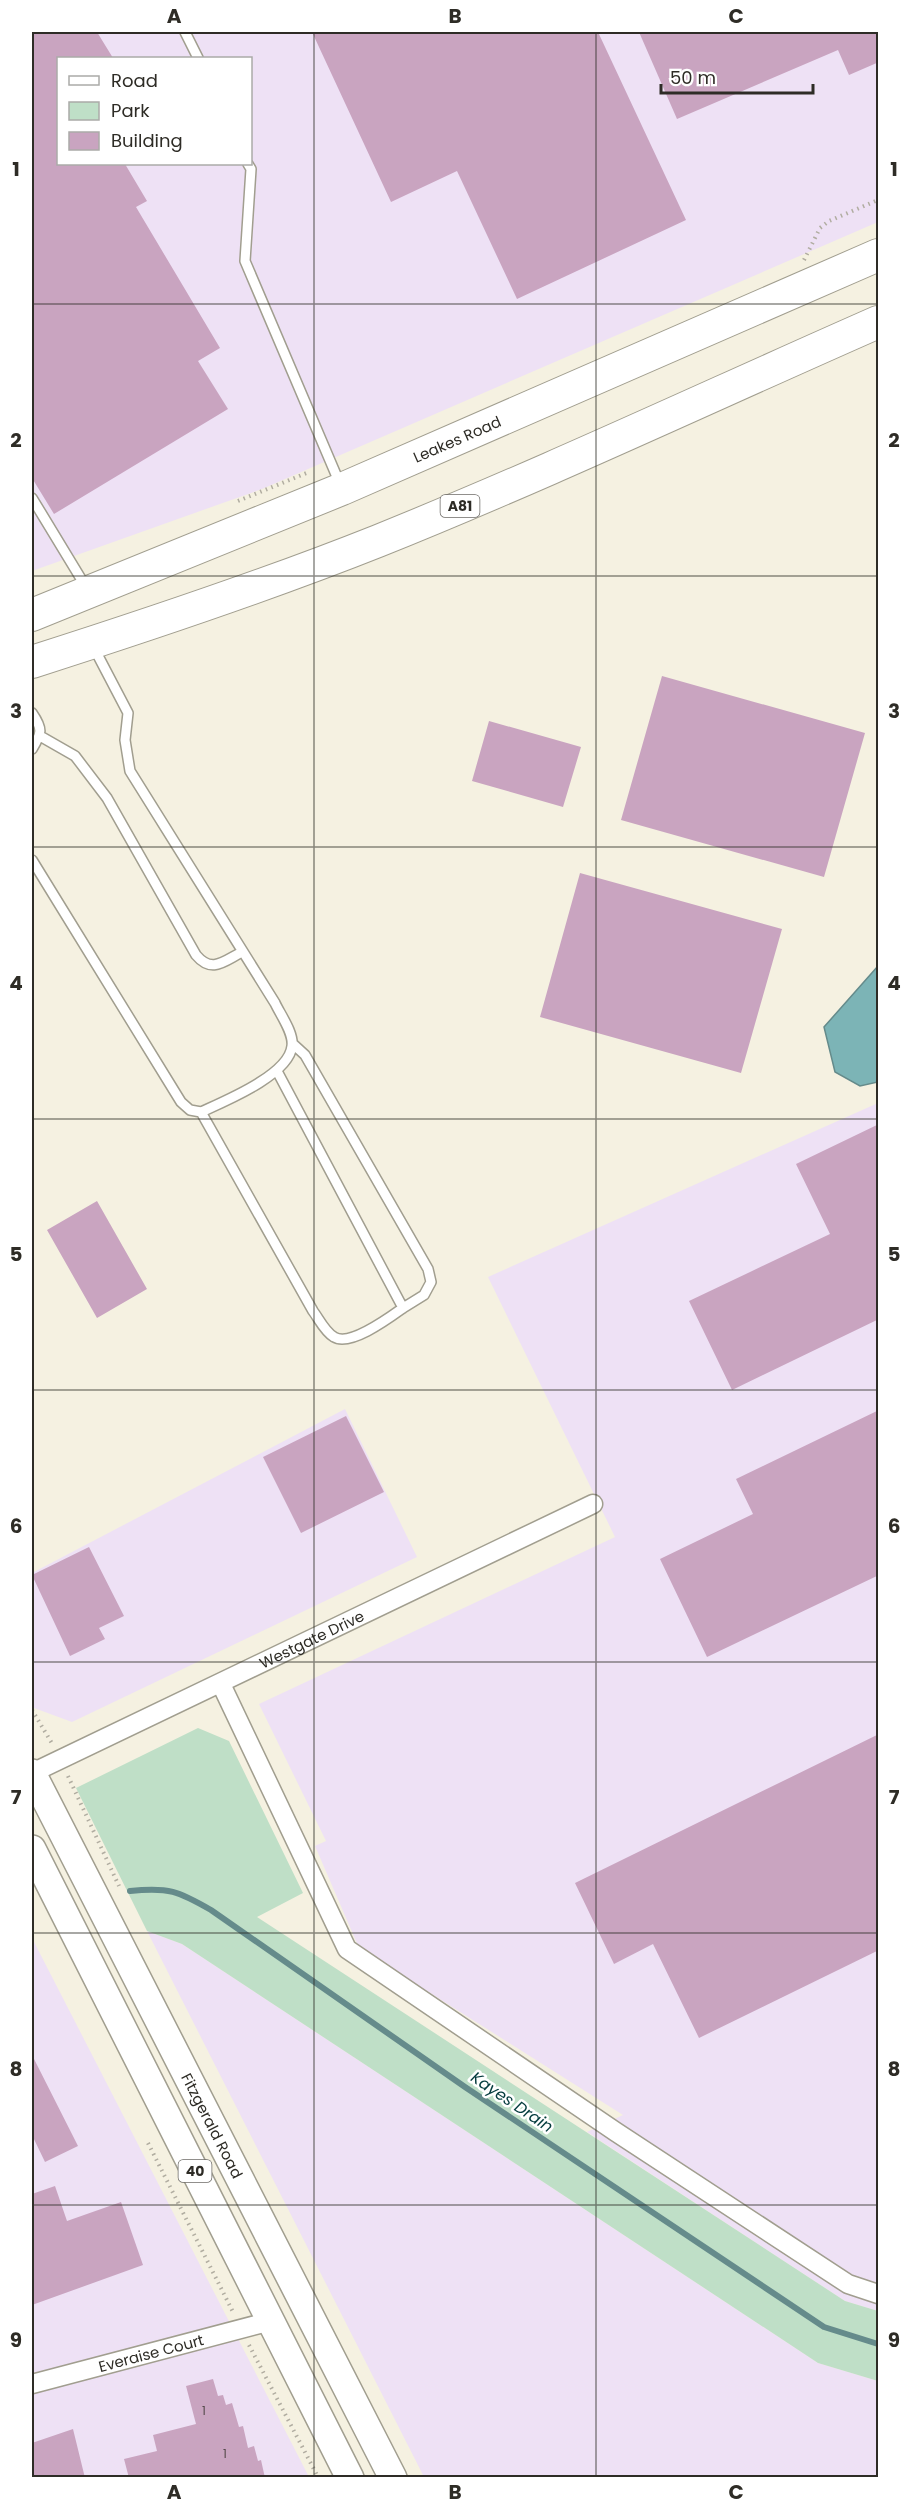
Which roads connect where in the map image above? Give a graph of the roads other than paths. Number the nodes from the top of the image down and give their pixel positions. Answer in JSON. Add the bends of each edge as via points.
{"nodes":[{"id":1,"x":185,"y":32,"type":"edge"},
{"id":2,"x":198,"y":57,"type":"edge"},
{"id":3,"x":249,"y":165,"type":"edge"},
{"id":4,"x":879,"y":255,"type":"edge"},
{"id":5,"x":879,"y":322,"type":"edge"},
{"id":6,"x":342,"y":489,"type":"junction"},
{"id":7,"x":32,"y":498,"type":"edge"},
{"id":8,"x":89,"y":591,"type":"junction"},
{"id":9,"x":32,"y":615,"type":"edge"},
{"id":10,"x":92,"y":643,"type":"junction"},
{"id":11,"x":32,"y":662,"type":"edge"},
{"id":12,"x":32,"y":713,"type":"edge"},
{"id":13,"x":40,"y":736,"type":"junction"},
{"id":14,"x":32,"y":749,"type":"edge"},
{"id":15,"x":32,"y":860,"type":"edge"},
{"id":16,"x":242,"y":952,"type":"junction"},
{"id":17,"x":293,"y":1044,"type":"junction"},
{"id":18,"x":277,"y":1071,"type":"junction"},
{"id":19,"x":201,"y":1112,"type":"junction"},
{"id":20,"x":403,"y":1308,"type":"junction"},
{"id":21,"x":593,"y":1504,"type":"dead end"},
{"id":22,"x":221,"y":1684,"type":"junction"},
{"id":23,"x":32,"y":1773,"type":"edge"},
{"id":24,"x":32,"y":1849,"type":"edge"},
{"id":25,"x":879,"y":2294,"type":"edge"},
{"id":26,"x":271,"y":2321,"type":"junction"},
{"id":27,"x":32,"y":2384,"type":"edge"},
{"id":28,"x":350,"y":2478,"type":"edge"},
{"id":29,"x":393,"y":2478,"type":"edge"}],
"edges":[{"from":1,"to":2,"type":"lane"},
{"from":3,"to":6,"type":"lane","via":[[244,261]]},
{"from":4,"to":6,"type":"highway","name":"Leakes Road"},
{"from":5,"to":10,"type":"highway","number":"A81","via":[[378,541]]},
{"from":6,"to":8,"type":"highway","name":"Leakes Road"},
{"from":7,"to":8,"type":"lane"},
{"from":8,"to":9,"type":"highway","name":"Leakes Road"},
{"from":10,"to":11,"type":"highway","number":"A81"},
{"from":10,"to":16,"type":"lane","via":[[128,713],[125,740],[130,771]]},
{"from":12,"to":13,"type":"lane"},
{"from":13,"to":14,"type":"lane"},
{"from":13,"to":16,"type":"lane","via":[[75,756],[107,798],[203,964],[214,966]]},
{"from":15,"to":19,"type":"lane","via":[[181,1102],[190,1110]]},
{"from":16,"to":17,"type":"lane","via":[[275,1003]]},
{"from":17,"to":18,"type":"lane"},
{"from":17,"to":20,"type":"lane","via":[[305,1055],[428,1269],[431,1282],[423,1295]]},
{"from":18,"to":19,"type":"lane"},
{"from":18,"to":20,"type":"lane"},
{"from":19,"to":20,"type":"lane","via":[[327,1331],[343,1340],[371,1329]]},
{"from":21,"to":22,"type":"street","name":"Westgate Drive"},
{"from":22,"to":23,"type":"street","name":"Westgate Drive"},
{"from":22,"to":25,"type":"street","via":[[347,1949],[848,2284]]},
{"from":23,"to":29,"type":"main road","name":"Fitzgerald Road","number":"40"},
{"from":24,"to":26,"type":"main road","number":"40"},
{"from":26,"to":27,"type":"street","name":"Everaise Court"},
{"from":26,"to":28,"type":"main road","number":"40"}]}
